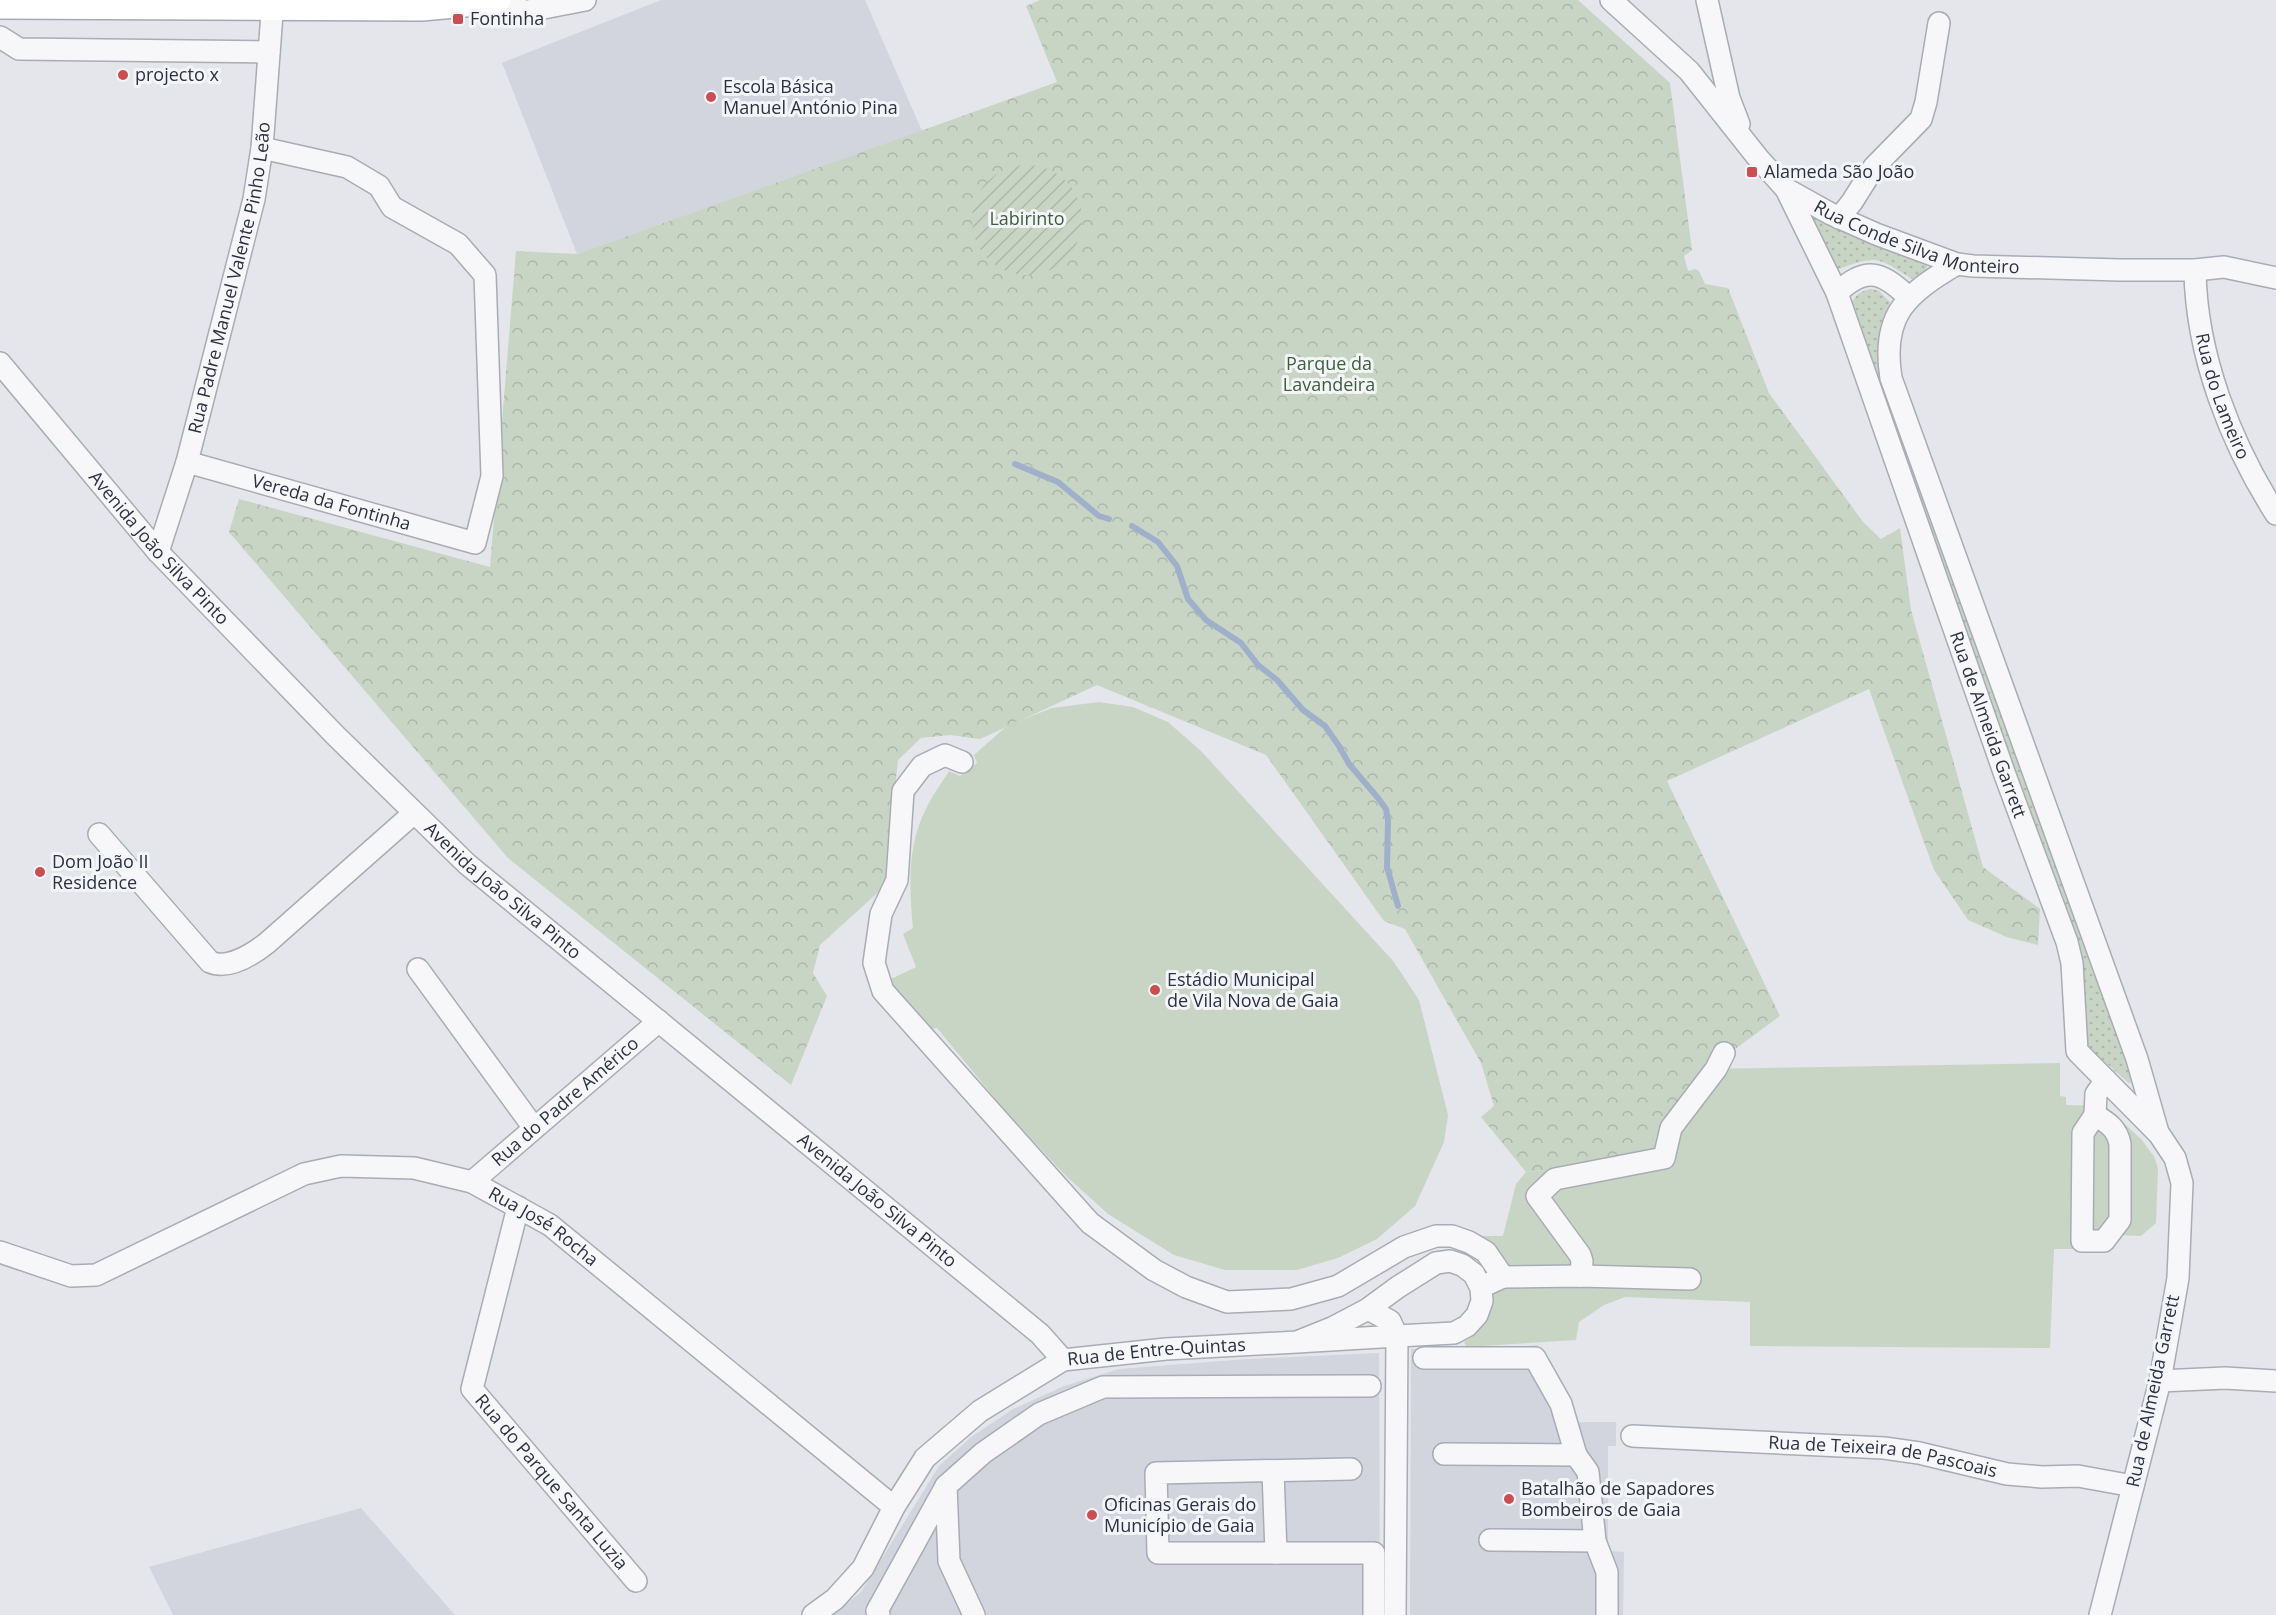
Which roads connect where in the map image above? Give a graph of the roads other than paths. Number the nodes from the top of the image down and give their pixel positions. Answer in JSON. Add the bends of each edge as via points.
{"nodes":[{"id":1,"x":497,"y":0,"type":"edge"},
{"id":2,"x":510,"y":0,"type":"edge"},
{"id":3,"x":585,"y":0,"type":"edge"},
{"id":4,"x":1611,"y":0,"type":"edge"},
{"id":5,"x":1707,"y":0,"type":"edge"},
{"id":6,"x":273,"y":3,"type":"edge"},
{"id":7,"x":0,"y":5,"type":"edge"},
{"id":8,"x":1939,"y":23,"type":"dead end"},
{"id":9,"x":0,"y":37,"type":"edge"},
{"id":10,"x":269,"y":52,"type":"junction"},
{"id":11,"x":1746,"y":143,"type":"junction"},
{"id":12,"x":262,"y":148,"type":"junction"},
{"id":13,"x":1786,"y":189,"type":"junction"},
{"id":14,"x":1839,"y":218,"type":"junction"},
{"id":15,"x":1957,"y":264,"type":"junction"},
{"id":16,"x":2195,"y":270,"type":"junction"},
{"id":17,"x":2276,"y":278,"type":"edge"},
{"id":18,"x":1837,"y":293,"type":"junction"},
{"id":19,"x":1908,"y":297,"type":"junction"},
{"id":20,"x":0,"y":363,"type":"edge"},
{"id":21,"x":187,"y":462,"type":"junction"},
{"id":22,"x":2276,"y":514,"type":"edge"},
{"id":23,"x":158,"y":552,"type":"junction"},
{"id":24,"x":962,"y":762,"type":"dead end"},
{"id":25,"x":414,"y":813,"type":"junction"},
{"id":26,"x":99,"y":834,"type":"dead end"},
{"id":27,"x":418,"y":969,"type":"dead end"},
{"id":28,"x":659,"y":1022,"type":"junction"},
{"id":29,"x":1724,"y":1053,"type":"dead end"},
{"id":30,"x":2106,"y":1080,"type":"junction"},
{"id":31,"x":2095,"y":1115,"type":"junction"},
{"id":32,"x":534,"y":1128,"type":"junction"},
{"id":33,"x":2159,"y":1134,"type":"junction"},
{"id":34,"x":472,"y":1182,"type":"junction"},
{"id":35,"x":518,"y":1207,"type":"junction"},
{"id":36,"x":0,"y":1252,"type":"edge"},
{"id":37,"x":1503,"y":1276,"type":"junction"},
{"id":38,"x":1581,"y":1276,"type":"junction"},
{"id":39,"x":1690,"y":1280,"type":"dead end"},
{"id":40,"x":1481,"y":1288,"type":"junction"},
{"id":41,"x":1368,"y":1309,"type":"junction"},
{"id":42,"x":1394,"y":1329,"type":"junction"},
{"id":43,"x":1297,"y":1342,"type":"junction"},
{"id":44,"x":1425,"y":1358,"type":"dead end"},
{"id":45,"x":1063,"y":1360,"type":"junction"},
{"id":46,"x":2160,"y":1381,"type":"junction"},
{"id":47,"x":2276,"y":1382,"type":"edge"},
{"id":48,"x":1370,"y":1386,"type":"dead end"},
{"id":49,"x":1632,"y":1436,"type":"dead end"},
{"id":50,"x":1444,"y":1454,"type":"dead end"},
{"id":51,"x":1576,"y":1455,"type":"junction"},
{"id":52,"x":1351,"y":1469,"type":"dead end"},
{"id":53,"x":1274,"y":1471,"type":"junction"},
{"id":54,"x":946,"y":1486,"type":"junction"},
{"id":55,"x":2133,"y":1486,"type":"junction"},
{"id":56,"x":894,"y":1507,"type":"junction"},
{"id":57,"x":1490,"y":1540,"type":"dead end"},
{"id":58,"x":1595,"y":1540,"type":"junction"},
{"id":59,"x":1276,"y":1553,"type":"junction"},
{"id":60,"x":636,"y":1581,"type":"dead end"},
{"id":61,"x":813,"y":1615,"type":"edge"},
{"id":62,"x":879,"y":1615,"type":"edge"},
{"id":63,"x":974,"y":1615,"type":"edge"},
{"id":64,"x":1374,"y":1615,"type":"edge"},
{"id":65,"x":1395,"y":1615,"type":"edge"},
{"id":66,"x":1607,"y":1615,"type":"edge"},
{"id":67,"x":2100,"y":1615,"type":"edge"}],
"edges":[{"from":1,"to":6,"type":"main road","via":[[422,7]]},
{"from":2,"to":3,"type":"street","via":[[523,12]]},
{"from":4,"to":11,"type":"street","name":"Rua Conde Silva Monteiro","via":[[1689,71]]},
{"from":5,"to":11,"type":"street","via":[[1729,98]]},
{"from":6,"to":7,"type":"main road"},
{"from":6,"to":10,"type":"street","name":"Rua Padre Manuel Valente Pinho Leão"},
{"from":8,"to":14,"type":"street","via":[[1921,118],[1874,167]]},
{"from":9,"to":10,"type":"street","via":[[18,49]]},
{"from":10,"to":12,"type":"street","name":"Rua Padre Manuel Valente Pinho Leão"},
{"from":11,"to":13,"type":"street","name":"Rua Conde Silva Monteiro"},
{"from":12,"to":21,"type":"street","name":"Rua Padre Manuel Valente Pinho Leão","via":[[254,200]]},
{"from":12,"to":21,"type":"street","name":"Vereda da Fontinha","via":[[347,167],[379,186],[392,207],[458,244],[485,275],[492,476],[475,543]]},
{"from":13,"to":14,"type":"street","name":"Rua Conde Silva Monteiro"},
{"from":13,"to":18,"type":"street","name":"Rua de Almeida Garrett"},
{"from":14,"to":15,"type":"street","name":"Rua Conde Silva Monteiro"},
{"from":15,"to":16,"type":"street","name":"Rua Conde Silva Monteiro","via":[[2070,270]]},
{"from":15,"to":19,"type":"street","name":"Rua de Almeida Garrett"},
{"from":16,"to":17,"type":"street","name":"Rua Conde Silva Monteiro","via":[[2224,267]]},
{"from":16,"to":22,"type":"street","name":"Rua do Lameiro","via":[[2202,326],[2221,405],[2234,438]]},
{"from":18,"to":19,"type":"street","via":[[1868,274],[1889,280]]},
{"from":18,"to":30,"type":"street","name":"Rua de Almeida Garrett","via":[[2067,942],[2072,963],[2077,1051]]},
{"from":19,"to":33,"type":"street","name":"Rua de Almeida Garrett","via":[[1888,341],[1892,378],[2137,1059]]},
{"from":20,"to":23,"type":"street","name":"Avenida João Silva Pinto"},
{"from":21,"to":23,"type":"street","name":"Rua Padre Manuel Valente Pinho Leão"},
{"from":23,"to":25,"type":"street","name":"Avenida João Silva Pinto"},
{"from":24,"to":37,"type":"street","via":[[945,755],[922,766],[903,791],[897,880],[882,914],[874,963],[883,991],[1090,1223],[1154,1270],[1227,1302],[1291,1299],[1338,1286],[1404,1247],[1436,1236],[1469,1242],[1485,1252]]},
{"from":25,"to":26,"type":"street","via":[[255,952],[216,964],[210,962]]},
{"from":25,"to":28,"type":"street","name":"Avenida João Silva Pinto","via":[[467,864]]},
{"from":27,"to":32,"type":"street"},
{"from":28,"to":32,"type":"street","name":"Rua do Padre Américo"},
{"from":28,"to":45,"type":"street","name":"Avenida João Silva Pinto","via":[[1040,1334]]},
{"from":29,"to":38,"type":"street","via":[[1671,1128],[1664,1158],[1556,1179],[1537,1196],[1580,1255]]},
{"from":30,"to":31,"type":"street","via":[[2096,1094]]},
{"from":30,"to":33,"type":"street","name":"Rua de Almeida Garrett"},
{"from":31,"to":31,"type":"street","via":[[2083,1133],[2082,1241],[2104,1241],[2120,1220],[2120,1144],[2108,1122]]},
{"from":32,"to":34,"type":"street","name":"Rua do Padre Américo"},
{"from":33,"to":46,"type":"street","name":"Rua de Almeida Garrett","via":[[2175,1158],[2182,1183],[2178,1278]]},
{"from":34,"to":35,"type":"street","name":"Rua José Rocha"},
{"from":34,"to":36,"type":"street","name":"Rua José Rocha","via":[[414,1168],[341,1166],[304,1174],[96,1275],[71,1276]]},
{"from":35,"to":56,"type":"street","name":"Rua José Rocha","via":[[550,1225]]},
{"from":35,"to":60,"type":"street","name":"Rua do Parque Santa Luzia","via":[[472,1389]]},
{"from":37,"to":38,"type":"street"},
{"from":37,"to":40,"type":"street"},
{"from":38,"to":39,"type":"street"},
{"from":40,"to":41,"type":"street","name":"Rua de Entre-Quintas","via":[[1474,1274],[1462,1265],[1450,1261],[1436,1263]]},
{"from":40,"to":42,"type":"street","name":"Rua de Entre-Quintas","via":[[1477,1315],[1454,1333]]},
{"from":41,"to":42,"type":"street"},
{"from":41,"to":43,"type":"street","name":"Rua de Entre-Quintas"},
{"from":42,"to":43,"type":"street","name":"Rua de Entre-Quintas"},
{"from":42,"to":65,"type":"street"},
{"from":43,"to":45,"type":"street","name":"Rua de Entre-Quintas","via":[[1166,1348]]},
{"from":44,"to":51,"type":"street","via":[[1535,1358],[1560,1404]]},
{"from":45,"to":56,"type":"street","name":"Rua de Entre-Quintas","via":[[980,1411],[925,1458]]},
{"from":46,"to":47,"type":"street","via":[[2225,1378]]},
{"from":46,"to":55,"type":"street","name":"Rua de Almeida Garrett"},
{"from":48,"to":54,"type":"street","via":[[1103,1387],[1039,1414],[983,1453]]},
{"from":49,"to":55,"type":"street","name":"Rua de Teixeira de Pascoais","via":[[1884,1448],[2007,1474],[2078,1476]]},
{"from":50,"to":51,"type":"street"},
{"from":51,"to":58,"type":"street","via":[[1588,1472]]},
{"from":52,"to":53,"type":"street"},
{"from":53,"to":59,"type":"street"},
{"from":53,"to":59,"type":"street","via":[[1156,1473],[1158,1553]]},
{"from":54,"to":62,"type":"street","via":[[877,1611]]},
{"from":54,"to":63,"type":"street","via":[[949,1561]]},
{"from":55,"to":67,"type":"street","name":"Rua de Almeida Garrett"},
{"from":56,"to":61,"type":"street","via":[[863,1568],[835,1599]]},
{"from":57,"to":58,"type":"street"},
{"from":58,"to":66,"type":"street","via":[[1607,1572]]},
{"from":59,"to":64,"type":"street","via":[[1374,1553]]}]}
